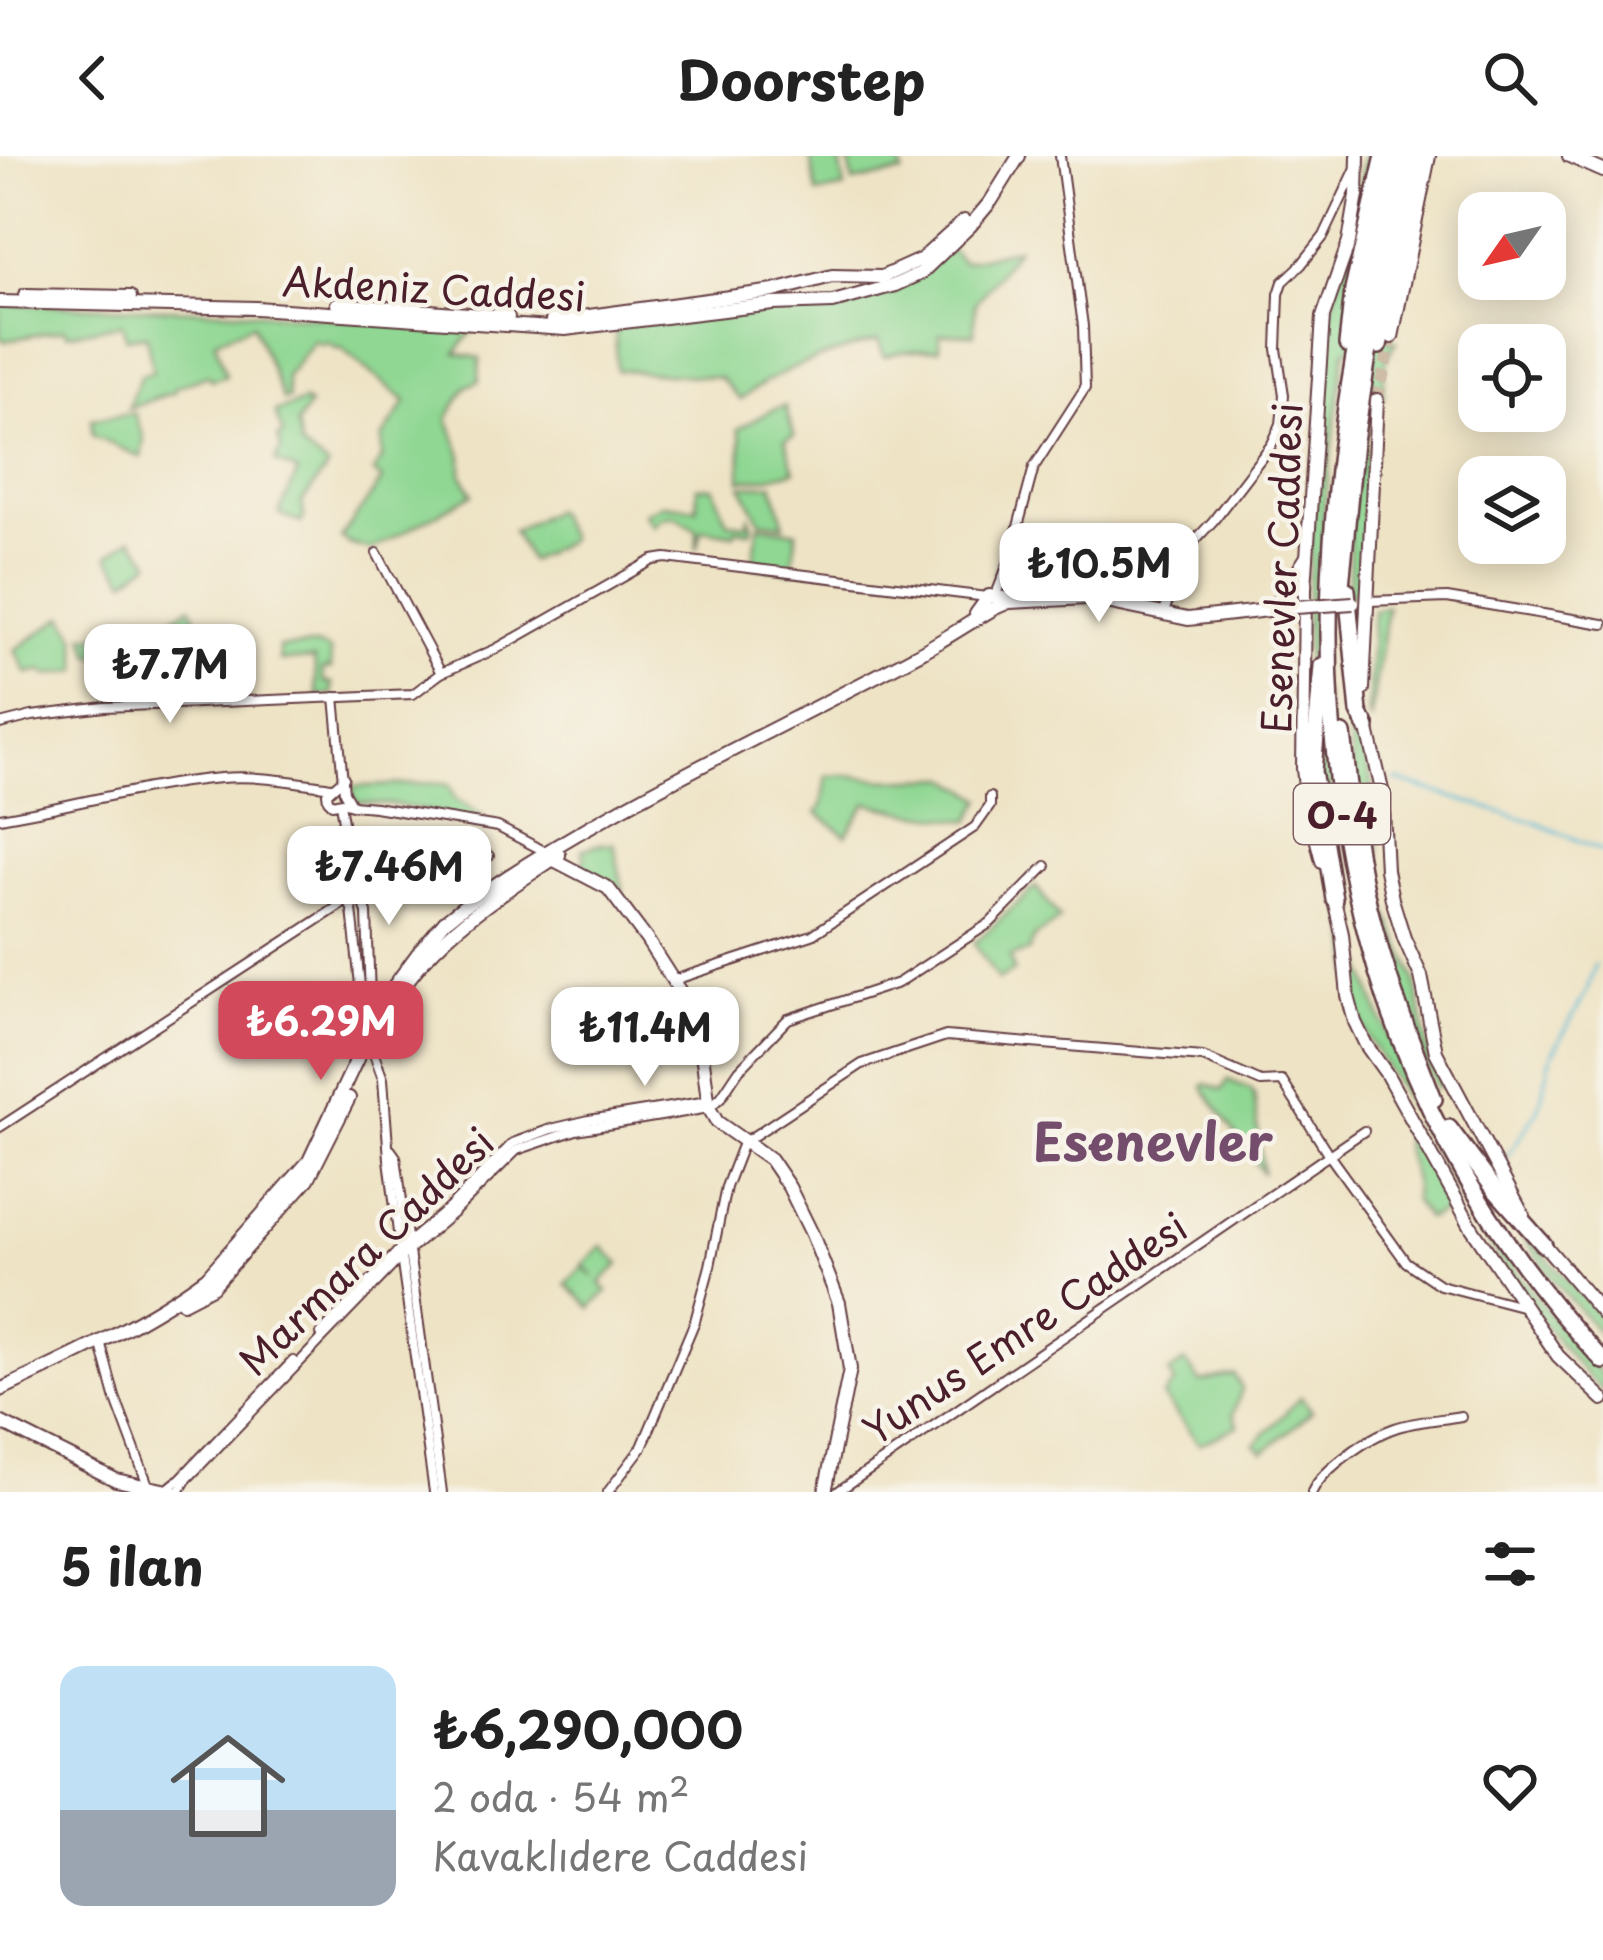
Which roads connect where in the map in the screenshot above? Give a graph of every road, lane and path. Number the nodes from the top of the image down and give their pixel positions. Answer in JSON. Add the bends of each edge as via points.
{"nodes":[{"id":1,"x":1009,"y":156,"type":"edge"},
{"id":2,"x":1018,"y":156,"type":"edge"},
{"id":3,"x":1060,"y":156,"type":"edge"},
{"id":4,"x":1384,"y":156,"type":"edge"},
{"id":5,"x":1396,"y":156,"type":"edge"},
{"id":6,"x":1408,"y":156,"type":"edge"},
{"id":7,"x":1425,"y":156,"type":"edge"},
{"id":8,"x":1569,"y":156,"type":"edge"},
{"id":9,"x":1588,"y":156,"type":"edge"},
{"id":10,"x":1357,"y":162,"type":"edge"},
{"id":11,"x":1603,"y":167,"type":"edge"},
{"id":12,"x":842,"y":277,"type":"junction"},
{"id":13,"x":820,"y":278,"type":"junction"},
{"id":14,"x":1371,"y":295,"type":"junction"},
{"id":15,"x":0,"y":298,"type":"edge"},
{"id":16,"x":852,"y":298,"type":"junction"},
{"id":17,"x":824,"y":303,"type":"junction"},
{"id":18,"x":1392,"y":337,"type":"tunnel mouth"},
{"id":19,"x":1377,"y":400,"type":"tunnel mouth"},
{"id":20,"x":1340,"y":518,"type":"junction"},
{"id":21,"x":1307,"y":552,"type":"junction"},
{"id":22,"x":376,"y":553,"type":"dead end"},
{"id":23,"x":1330,"y":591,"type":"junction"},
{"id":24,"x":988,"y":601,"type":"junction"},
{"id":25,"x":1369,"y":601,"type":"junction"},
{"id":26,"x":1270,"y":610,"type":"junction"},
{"id":27,"x":1164,"y":612,"type":"junction"},
{"id":28,"x":1603,"y":624,"type":"edge"},
{"id":29,"x":426,"y":647,"type":"junction"},
{"id":30,"x":467,"y":662,"type":"junction"},
{"id":31,"x":441,"y":674,"type":"junction"},
{"id":32,"x":335,"y":697,"type":"junction"},
{"id":33,"x":0,"y":724,"type":"edge"},
{"id":34,"x":1366,"y":728,"type":"junction"},
{"id":35,"x":344,"y":778,"type":"junction"},
{"id":36,"x":319,"y":785,"type":"junction"},
{"id":37,"x":334,"y":787,"type":"junction"},
{"id":38,"x":990,"y":796,"type":"dead end"},
{"id":39,"x":340,"y":800,"type":"junction"},
{"id":40,"x":0,"y":818,"type":"edge"},
{"id":41,"x":489,"y":856,"type":"dead end"},
{"id":42,"x":550,"y":856,"type":"junction"},
{"id":43,"x":1046,"y":866,"type":"dead end"},
{"id":44,"x":361,"y":892,"type":"junction"},
{"id":45,"x":1334,"y":899,"type":"junction"},
{"id":46,"x":348,"y":901,"type":"junction"},
{"id":47,"x":673,"y":980,"type":"junction"},
{"id":48,"x":370,"y":998,"type":"junction"},
{"id":49,"x":372,"y":1041,"type":"junction"},
{"id":50,"x":713,"y":1102,"type":"junction"},
{"id":51,"x":1431,"y":1102,"type":"junction"},
{"id":52,"x":0,"y":1127,"type":"edge"},
{"id":53,"x":1449,"y":1127,"type":"junction"},
{"id":54,"x":1364,"y":1131,"type":"dead end"},
{"id":55,"x":743,"y":1142,"type":"junction"},
{"id":56,"x":1329,"y":1155,"type":"junction"},
{"id":57,"x":1544,"y":1245,"type":"junction"},
{"id":58,"x":404,"y":1250,"type":"junction"},
{"id":59,"x":1528,"y":1309,"type":"junction"},
{"id":60,"x":1603,"y":1314,"type":"edge"},
{"id":61,"x":101,"y":1344,"type":"junction"},
{"id":62,"x":1603,"y":1349,"type":"edge"},
{"id":63,"x":1603,"y":1361,"type":"edge"},
{"id":64,"x":0,"y":1392,"type":"edge"},
{"id":65,"x":1603,"y":1400,"type":"edge"},
{"id":66,"x":1461,"y":1416,"type":"dead end"},
{"id":67,"x":0,"y":1422,"type":"edge"},
{"id":68,"x":138,"y":1461,"type":"junction"},
{"id":69,"x":828,"y":1475,"type":"junction"},
{"id":70,"x":854,"y":1480,"type":"junction"},
{"id":71,"x":123,"y":1482,"type":"junction"},
{"id":72,"x":148,"y":1486,"type":"junction"},
{"id":73,"x":170,"y":1491,"type":"edge"},
{"id":74,"x":438,"y":1492,"type":"edge"},
{"id":75,"x":608,"y":1492,"type":"edge"},
{"id":76,"x":825,"y":1492,"type":"edge"},
{"id":77,"x":837,"y":1492,"type":"edge"},
{"id":78,"x":1312,"y":1492,"type":"edge"}],
"edges":[{"from":1,"to":12,"type":"main road","name":"Akdeniz Caddesi","via":[[966,220],[922,259],[883,278]]},
{"from":2,"to":16,"type":"main road","name":"Akdeniz Caddesi","via":[[991,200],[930,266]]},
{"from":3,"to":24,"type":"street","via":[[1085,388],[1034,467],[1005,572]]},
{"from":4,"to":14,"type":"highway"},
{"from":5,"to":14,"type":"highway","number":"O-4"},
{"from":6,"to":14,"type":"highway","number":"O-4"},
{"from":7,"to":14,"type":"highway"},
{"from":7,"to":18,"type":"main road"},
{"from":8,"to":11,"type":"main road"},
{"from":9,"to":11,"type":"main road"},
{"from":10,"to":21,"type":"main road","name":"Esenevler Caddesi","via":[[1349,242],[1323,317]]},
{"from":10,"to":27,"type":"street","via":[[1324,236],[1279,293],[1281,424],[1188,548]]},
{"from":12,"to":13,"type":"main road","name":"Akdeniz Caddesi"},
{"from":12,"to":16,"type":"main road","via":[[838,291]]},
{"from":13,"to":15,"type":"main road","name":"Akdeniz Caddesi","via":[[563,320],[388,307]]},
{"from":13,"to":17,"type":"main road"},
{"from":14,"to":20,"type":"highway","number":"O-4"},
{"from":14,"to":20,"type":"highway","via":[[1333,469]]},
{"from":15,"to":17,"type":"main road","name":"Akdeniz Caddesi","via":[[566,329]]},
{"from":16,"to":17,"type":"main road","name":"Akdeniz Caddesi"},
{"from":19,"to":25,"type":"main road"},
{"from":20,"to":23,"type":"highway","number":"O-4"},
{"from":20,"to":34,"type":"highway"},
{"from":20,"to":51,"type":"highway","number":"O-4","via":[[1339,673],[1360,865]]},
{"from":21,"to":26,"type":"street"},
{"from":21,"to":45,"type":"main road","name":"Esenevler Caddesi","via":[[1303,769]]},
{"from":22,"to":29,"type":"street"},
{"from":23,"to":45,"type":"highway","via":[[1313,754]]},
{"from":23,"to":51,"type":"highway","number":"O-4","via":[[1332,729],[1353,887],[1384,999]]},
{"from":24,"to":27,"type":"main road","via":[[1087,598]]},
{"from":24,"to":30,"type":"street","via":[[666,558]]},
{"from":24,"to":42,"type":"main road","via":[[972,621],[919,654],[764,732]]},
{"from":25,"to":26,"type":"main road","bridge":true},
{"from":25,"to":28,"type":"street","via":[[1447,598]]},
{"from":25,"to":34,"type":"main road"},
{"from":26,"to":27,"type":"main road","via":[[1189,619]]},
{"from":29,"to":30,"type":"street","via":[[441,663]]},
{"from":29,"to":31,"type":"street"},
{"from":30,"to":31,"type":"street"},
{"from":31,"to":32,"type":"street","via":[[413,694]]},
{"from":32,"to":33,"type":"street","via":[[90,709]]},
{"from":32,"to":35,"type":"street"},
{"from":34,"to":57,"type":"main road","via":[[1382,790],[1392,899],[1421,976],[1430,1033]]},
{"from":35,"to":37,"type":"street"},
{"from":35,"to":39,"type":"street"},
{"from":36,"to":37,"type":"street"},
{"from":36,"to":39,"type":"street"},
{"from":36,"to":40,"type":"street","via":[[220,778]]},
{"from":37,"to":39,"type":"street"},
{"from":37,"to":39,"type":"street","via":[[327,793]]},
{"from":38,"to":47,"type":"street","via":[[975,827],[812,935]]},
{"from":39,"to":42,"type":"street","via":[[498,826]]},
{"from":39,"to":44,"type":"street"},
{"from":41,"to":44,"type":"street","via":[[396,869]]},
{"from":42,"to":47,"type":"main road","via":[[608,888]]},
{"from":42,"to":49,"type":"main road","via":[[444,940]]},
{"from":43,"to":50,"type":"street","via":[[990,923],[898,983],[788,1019]]},
{"from":44,"to":46,"type":"street"},
{"from":44,"to":48,"type":"street"},
{"from":45,"to":59,"type":"main road","name":"Esenevler Caddesi","via":[[1355,1022],[1472,1228]]},
{"from":46,"to":48,"type":"street","via":[[361,995]]},
{"from":46,"to":52,"type":"street"},
{"from":47,"to":50,"type":"main road","via":[[701,1045]]},
{"from":48,"to":49,"type":"street","via":[[364,1026]]},
{"from":49,"to":58,"type":"street","via":[[396,1157]]},
{"from":49,"to":61,"type":"main road","via":[[308,1170],[209,1282]]},
{"from":50,"to":55,"type":"main road","via":[[717,1122]]},
{"from":50,"to":58,"type":"street","name":"Marmara Caddesi","via":[[521,1143]]},
{"from":51,"to":53,"type":"highway","number":"O-4"},
{"from":51,"to":63,"type":"highway","number":"O-4","via":[[1484,1210]]},
{"from":53,"to":57,"type":"highway"},
{"from":53,"to":62,"type":"highway","number":"O-4","via":[[1536,1272]]},
{"from":54,"to":56,"type":"street","name":"Yunus Emre Caddesi"},
{"from":55,"to":56,"type":"street","via":[[862,1064],[946,1036],[1203,1057],[1261,1082],[1282,1081]]},
{"from":55,"to":69,"type":"main road","via":[[770,1159],[788,1187],[839,1304],[850,1369]]},
{"from":55,"to":75,"type":"street","via":[[695,1321],[642,1448]]},
{"from":56,"to":59,"type":"street","via":[[1406,1262],[1440,1285]]},
{"from":56,"to":70,"type":"street","name":"Yunus Emre Caddesi"},
{"from":57,"to":60,"type":"main road"},
{"from":58,"to":73,"type":"street","name":"Marmara Caddesi"},
{"from":58,"to":74,"type":"street"},
{"from":59,"to":65,"type":"main road","name":"Esenevler Caddesi","via":[[1558,1356]]},
{"from":61,"to":64,"type":"main road"},
{"from":61,"to":68,"type":"street"},
{"from":66,"to":78,"type":"street","via":[[1396,1427],[1366,1442]]},
{"from":67,"to":71,"type":"main road"},
{"from":68,"to":71,"type":"street"},
{"from":68,"to":72,"type":"street"},
{"from":69,"to":70,"type":"street"},
{"from":69,"to":76,"type":"main road"},
{"from":70,"to":77,"type":"street","name":"Yunus Emre Caddesi"},
{"from":71,"to":72,"type":"main road"},
{"from":72,"to":73,"type":"main road"}]}
